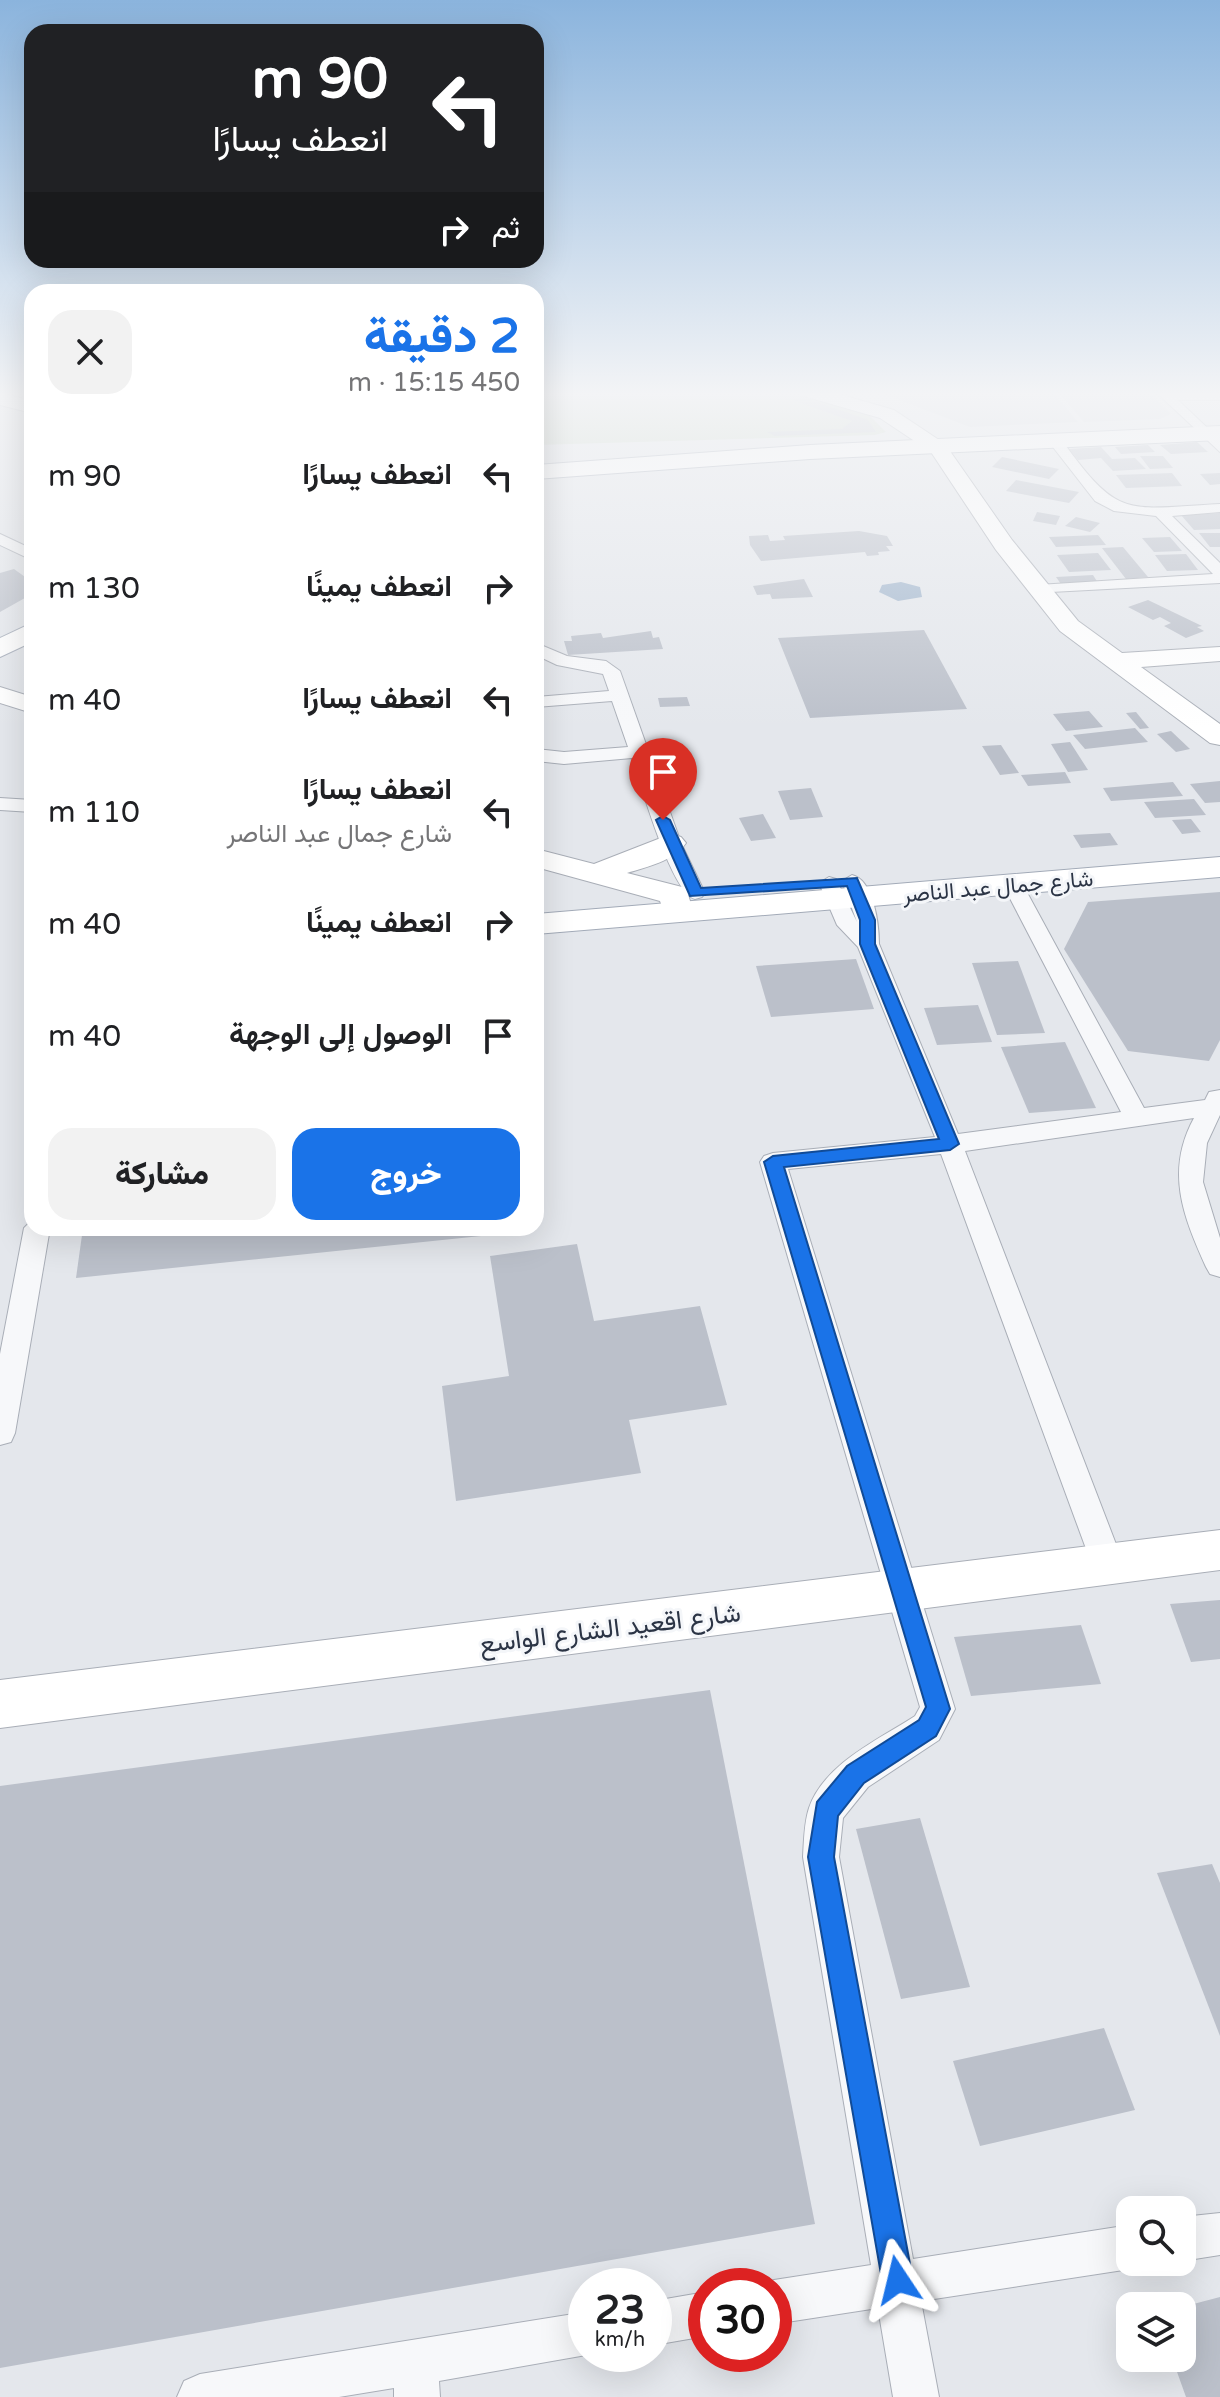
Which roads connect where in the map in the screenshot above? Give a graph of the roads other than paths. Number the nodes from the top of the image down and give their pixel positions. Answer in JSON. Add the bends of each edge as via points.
{"nodes":[{"id":1,"x":977,"y":505,"type":"edge"},
{"id":2,"x":1110,"y":505,"type":"edge"},
{"id":3,"x":1220,"y":508,"type":"edge"},
{"id":4,"x":1158,"y":510,"type":"junction"},
{"id":5,"x":0,"y":539,"type":"edge"},
{"id":6,"x":24,"y":551,"type":"edge"},
{"id":7,"x":1220,"y":575,"type":"edge"},
{"id":8,"x":1038,"y":590,"type":"junction"},
{"id":9,"x":24,"y":618,"type":"edge"},
{"id":10,"x":0,"y":631,"type":"edge"},
{"id":11,"x":24,"y":636,"type":"edge"},
{"id":12,"x":0,"y":649,"type":"edge"},
{"id":13,"x":544,"y":652,"type":"edge"},
{"id":14,"x":1220,"y":654,"type":"edge"},
{"id":15,"x":1119,"y":661,"type":"junction"},
{"id":16,"x":0,"y":695,"type":"edge"},
{"id":17,"x":619,"y":695,"type":"junction"},
{"id":18,"x":544,"y":701,"type":"edge"},
{"id":19,"x":24,"y":702,"type":"edge"},
{"id":20,"x":1220,"y":737,"type":"edge"},
{"id":21,"x":639,"y":752,"type":"junction"},
{"id":22,"x":544,"y":756,"type":"edge"},
{"id":23,"x":0,"y":804,"type":"edge"},
{"id":24,"x":24,"y":806,"type":"edge"},
{"id":25,"x":671,"y":843,"type":"junction"},
{"id":26,"x":1220,"y":852,"type":"edge"},
{"id":27,"x":544,"y":860,"type":"edge"},
{"id":28,"x":1220,"y":867,"type":"edge"},
{"id":29,"x":593,"y":874,"type":"junction"},
{"id":30,"x":1013,"y":885,"type":"junction"},
{"id":31,"x":844,"y":891,"type":"junction"},
{"id":32,"x":683,"y":900,"type":"junction"},
{"id":33,"x":544,"y":903,"type":"edge"},
{"id":34,"x":544,"y":923,"type":"edge"},
{"id":35,"x":1217,"y":1103,"type":"edge"},
{"id":36,"x":1137,"y":1119,"type":"junction"},
{"id":37,"x":950,"y":1144,"type":"junction"},
{"id":38,"x":36,"y":1236,"type":"edge"},
{"id":39,"x":1220,"y":1267,"type":"edge"},
{"id":40,"x":0,"y":1433,"type":"edge"},
{"id":41,"x":1220,"y":1550,"type":"edge"},
{"id":42,"x":1108,"y":1565,"type":"junction"},
{"id":43,"x":905,"y":1592,"type":"junction"},
{"id":44,"x":0,"y":1704,"type":"edge"},
{"id":45,"x":1220,"y":2234,"type":"edge"},
{"id":46,"x":1196,"y":2237,"type":"edge"},
{"id":47,"x":1116,"y":2249,"type":"edge"},
{"id":48,"x":898,"y":2280,"type":"junction"},
{"id":49,"x":792,"y":2299,"type":"edge"},
{"id":50,"x":568,"y":2339,"type":"edge"},
{"id":51,"x":416,"y":2380,"type":"edge"},
{"id":52,"x":200,"y":2397,"type":"edge"},
{"id":53,"x":916,"y":2397,"type":"edge"}],
"edges":[{"from":1,"to":8,"type":"street"},
{"from":2,"to":4,"type":"street"},
{"from":3,"to":4,"type":"street"},
{"from":4,"to":7,"type":"street"},
{"from":5,"to":6,"type":"street"},
{"from":7,"to":8,"type":"street"},
{"from":8,"to":15,"type":"street","via":[[1069,626]]},
{"from":9,"to":10,"type":"main road"},
{"from":11,"to":12,"type":"main road"},
{"from":13,"to":17,"type":"street","via":[[563,661],[607,668]]},
{"from":14,"to":15,"type":"street"},
{"from":15,"to":20,"type":"street"},
{"from":16,"to":19,"type":"street"},
{"from":17,"to":18,"type":"street"},
{"from":17,"to":21,"type":"street"},
{"from":21,"to":22,"type":"street"},
{"from":21,"to":25,"type":"street"},
{"from":23,"to":24,"type":"street"},
{"from":25,"to":29,"type":"street"},
{"from":25,"to":32,"type":"street"},
{"from":26,"to":31,"type":"main road","name":"شارع جمال عبد الناصر"},
{"from":27,"to":29,"type":"street"},
{"from":28,"to":30,"type":"main road","name":"شارع جمال عبد الناصر"},
{"from":29,"to":32,"type":"street"},
{"from":30,"to":31,"type":"main road","name":"شارع جمال عبد الناصر"},
{"from":30,"to":36,"type":"street"},
{"from":31,"to":32,"type":"main road","name":"شارع جمال عبد الناصر"},
{"from":31,"to":37,"type":"street","via":[[848,925],[868,944]]},
{"from":32,"to":33,"type":"main road","name":"شارع جمال عبد الناصر"},
{"from":32,"to":34,"type":"main road","name":"شارع جمال عبد الناصر"},
{"from":35,"to":36,"type":"street"},
{"from":35,"to":39,"type":"street","via":[[1194,1140],[1187,1184]]},
{"from":36,"to":37,"type":"street"},
{"from":37,"to":42,"type":"street"},
{"from":37,"to":43,"type":"street","via":[[773,1162]]},
{"from":38,"to":40,"type":"street"},
{"from":41,"to":42,"type":"street","name":"شارع اقعيد الشارع الواسع"},
{"from":42,"to":43,"type":"street","name":"شارع اقعيد الشارع الواسع"},
{"from":43,"to":44,"type":"street","name":"شارع اقعيد الشارع الواسع"},
{"from":43,"to":48,"type":"street","via":[[938,1709],[927,1728],[855,1775],[826,1811],[821,1857]]},
{"from":45,"to":46,"type":"street"},
{"from":47,"to":48,"type":"street"},
{"from":48,"to":49,"type":"street"},
{"from":48,"to":53,"type":"street"},
{"from":50,"to":51,"type":"street"},
{"from":51,"to":52,"type":"street"}]}
